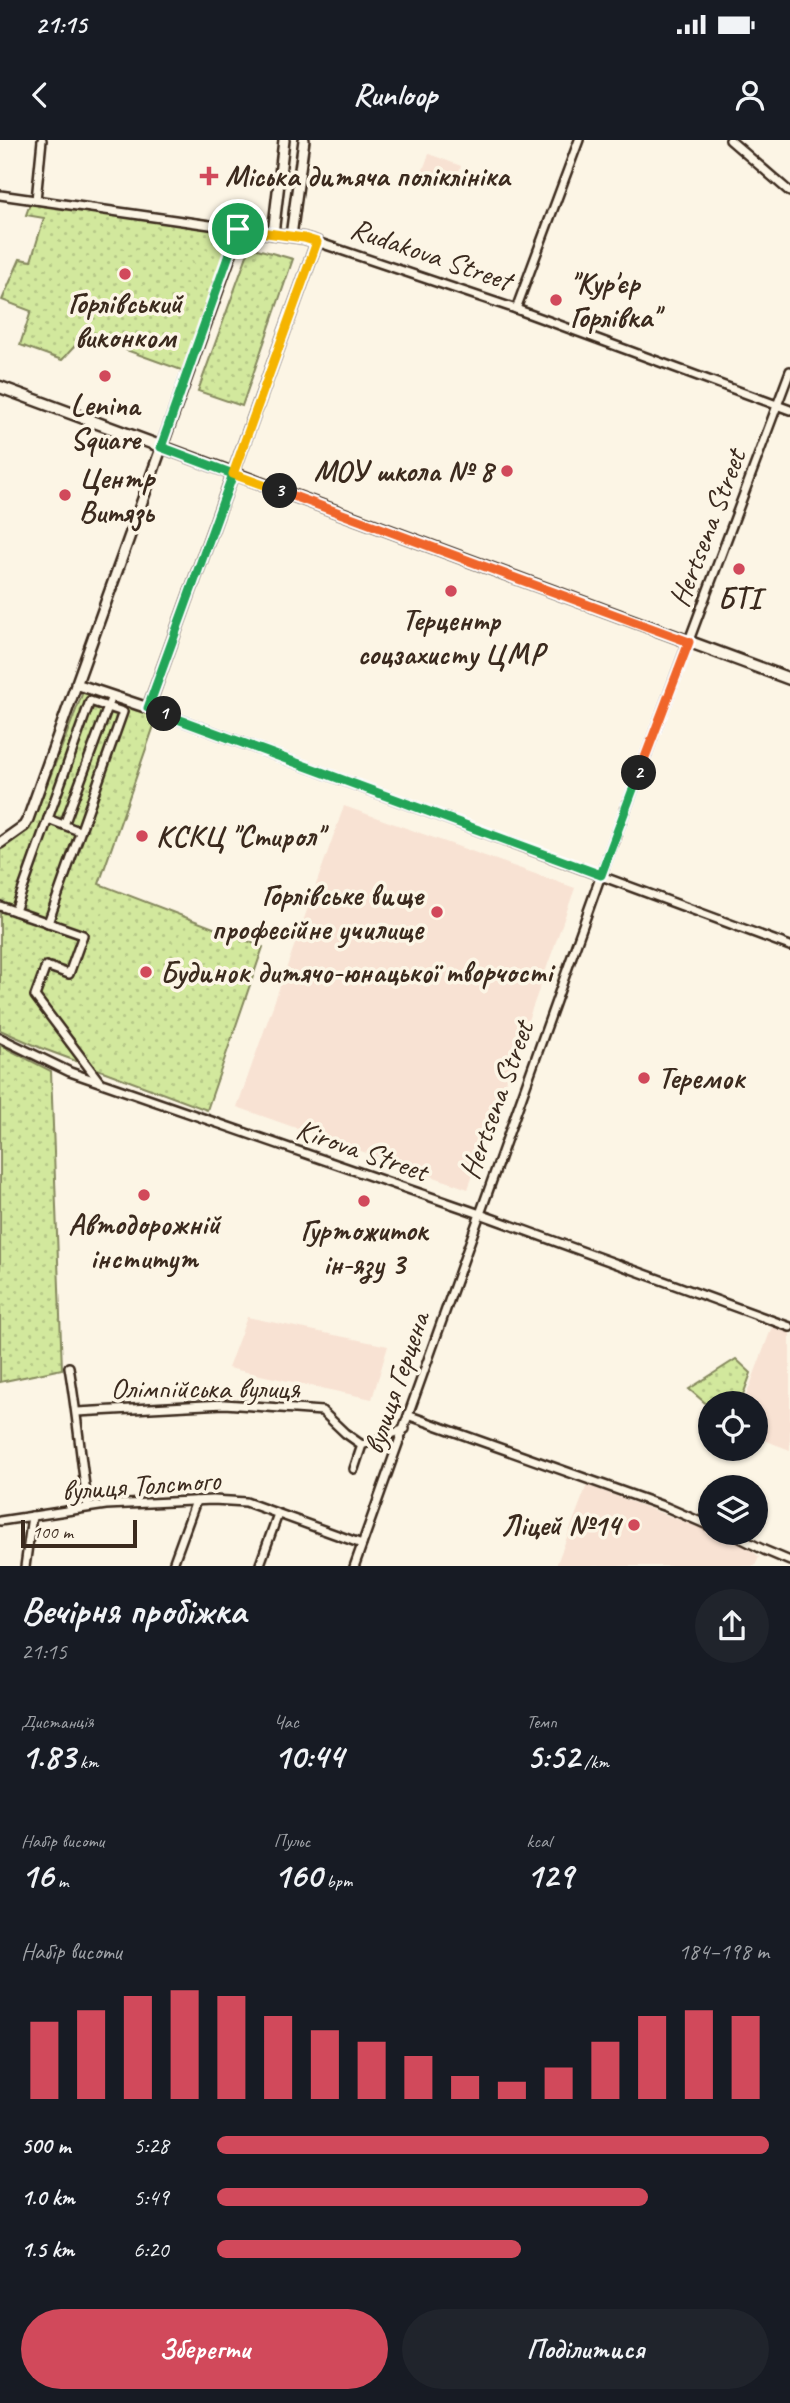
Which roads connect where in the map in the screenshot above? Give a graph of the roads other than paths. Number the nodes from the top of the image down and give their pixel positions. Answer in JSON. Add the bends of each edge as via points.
{"nodes":[{"id":1,"x":42,"y":140,"type":"edge"},
{"id":2,"x":284,"y":140,"type":"edge"},
{"id":3,"x":304,"y":140,"type":"edge"},
{"id":4,"x":579,"y":140,"type":"edge"},
{"id":5,"x":730,"y":140,"type":"edge"},
{"id":6,"x":790,"y":192,"type":"edge"},
{"id":7,"x":0,"y":195,"type":"edge"},
{"id":8,"x":36,"y":200,"type":"junction"},
{"id":9,"x":238,"y":229,"type":"junction"},
{"id":10,"x":273,"y":234,"type":"junction"},
{"id":11,"x":291,"y":236,"type":"junction"},
{"id":12,"x":317,"y":242,"type":"junction"},
{"id":13,"x":516,"y":309,"type":"junction"},
{"id":14,"x":790,"y":371,"type":"edge"},
{"id":15,"x":0,"y":387,"type":"edge"},
{"id":16,"x":778,"y":405,"type":"junction"},
{"id":17,"x":790,"y":410,"type":"edge"},
{"id":18,"x":161,"y":447,"type":"junction"},
{"id":19,"x":233,"y":474,"type":"junction"},
{"id":20,"x":689,"y":642,"type":"junction"},
{"id":21,"x":790,"y":680,"type":"edge"},
{"id":22,"x":76,"y":684,"type":"junction"},
{"id":23,"x":112,"y":696,"type":"junction"},
{"id":24,"x":108,"y":707,"type":"junction"},
{"id":25,"x":148,"y":708,"type":"junction"},
{"id":26,"x":48,"y":819,"type":"junction"},
{"id":27,"x":64,"y":825,"type":"junction"},
{"id":28,"x":79,"y":831,"type":"junction"},
{"id":29,"x":0,"y":843,"type":"edge"},
{"id":30,"x":601,"y":875,"type":"junction"},
{"id":31,"x":0,"y":906,"type":"edge"},
{"id":32,"x":15,"y":911,"type":"junction"},
{"id":33,"x":48,"y":923,"type":"junction"},
{"id":34,"x":790,"y":946,"type":"edge"},
{"id":35,"x":0,"y":1038,"type":"edge"},
{"id":36,"x":100,"y":1082,"type":"junction"},
{"id":37,"x":480,"y":1214,"type":"junction"},
{"id":38,"x":790,"y":1327,"type":"edge"},
{"id":39,"x":69,"y":1367,"type":"dead end"},
{"id":40,"x":77,"y":1412,"type":"junction"},
{"id":41,"x":410,"y":1416,"type":"junction"},
{"id":42,"x":405,"y":1429,"type":"junction"},
{"id":43,"x":362,"y":1445,"type":"junction"},
{"id":44,"x":354,"y":1469,"type":"dead end"},
{"id":45,"x":196,"y":1501,"type":"junction"},
{"id":46,"x":88,"y":1507,"type":"junction"},
{"id":47,"x":278,"y":1514,"type":"junction"},
{"id":48,"x":32,"y":1516,"type":"junction"},
{"id":49,"x":0,"y":1521,"type":"edge"},
{"id":50,"x":698,"y":1521,"type":"edge"},
{"id":51,"x":362,"y":1544,"type":"junction"},
{"id":52,"x":754,"y":1545,"type":"edge"},
{"id":53,"x":790,"y":1561,"type":"edge"},
{"id":54,"x":25,"y":1566,"type":"edge"},
{"id":55,"x":172,"y":1566,"type":"edge"},
{"id":56,"x":259,"y":1566,"type":"edge"},
{"id":57,"x":354,"y":1566,"type":"edge"}],
"edges":[{"from":1,"to":8,"type":"street"},
{"from":2,"to":10,"type":"street"},
{"from":3,"to":11,"type":"street"},
{"from":4,"to":13,"type":"street"},
{"from":5,"to":6,"type":"street"},
{"from":7,"to":8,"type":"street","name":"Rudakova Street"},
{"from":8,"to":9,"type":"street","name":"Rudakova Street"},
{"from":9,"to":10,"type":"street","name":"Rudakova Street"},
{"from":9,"to":18,"type":"street"},
{"from":10,"to":11,"type":"street","name":"Rudakova Street"},
{"from":11,"to":12,"type":"street","name":"Rudakova Street"},
{"from":12,"to":13,"type":"street","name":"Rudakova Street"},
{"from":12,"to":19,"type":"street"},
{"from":13,"to":16,"type":"street","name":"Rudakova Street"},
{"from":14,"to":16,"type":"street","name":"Hertsena Street"},
{"from":15,"to":18,"type":"main road"},
{"from":16,"to":17,"type":"street","name":"Rudakova Street"},
{"from":16,"to":20,"type":"street","name":"Hertsena Street"},
{"from":18,"to":19,"type":"main road"},
{"from":18,"to":22,"type":"street"},
{"from":19,"to":20,"type":"main road"},
{"from":19,"to":25,"type":"street"},
{"from":20,"to":21,"type":"main road"},
{"from":20,"to":30,"type":"street","name":"Hertsena Street"},
{"from":22,"to":23,"type":"street"},
{"from":22,"to":29,"type":"street","via":[[28,819]]},
{"from":23,"to":24,"type":"street"},
{"from":23,"to":25,"type":"street"},
{"from":24,"to":26,"type":"street","via":[[90,701]]},
{"from":24,"to":27,"type":"street"},
{"from":24,"to":28,"type":"street","via":[[123,712]]},
{"from":25,"to":30,"type":"street"},
{"from":26,"to":27,"type":"street"},
{"from":26,"to":32,"type":"street"},
{"from":27,"to":28,"type":"street"},
{"from":28,"to":33,"type":"street"},
{"from":30,"to":34,"type":"street"},
{"from":30,"to":37,"type":"street","name":"Hertsena Street"},
{"from":31,"to":32,"type":"street"},
{"from":32,"to":33,"type":"street"},
{"from":33,"to":36,"type":"street","via":[[83,935],[69,974],[46,966],[35,996]]},
{"from":35,"to":36,"type":"street","name":"Kirova Street"},
{"from":36,"to":37,"type":"street","name":"Kirova Street"},
{"from":37,"to":38,"type":"street","name":"Kirova Street"},
{"from":37,"to":41,"type":"street","name":"вулиця Герцена"},
{"from":39,"to":40,"type":"street","name":"Олімпійська вулиця"},
{"from":40,"to":43,"type":"street","name":"Олімпійська вулиця","via":[[224,1404],[322,1411]]},
{"from":40,"to":46,"type":"street","name":"Олімпійська вулиця"},
{"from":41,"to":42,"type":"street","name":"вулиця Герцена"},
{"from":41,"to":50,"type":"street"},
{"from":42,"to":43,"type":"street"},
{"from":42,"to":51,"type":"street","name":"вулиця Герцена"},
{"from":43,"to":44,"type":"street"},
{"from":45,"to":46,"type":"street","name":"вулиця Толстого"},
{"from":45,"to":47,"type":"street","name":"вулиця Толстого","via":[[246,1503]]},
{"from":45,"to":55,"type":"street"},
{"from":46,"to":48,"type":"street","name":"вулиця Толстого"},
{"from":47,"to":51,"type":"street","name":"вулиця Толстого"},
{"from":47,"to":56,"type":"street"},
{"from":48,"to":49,"type":"street","name":"вулиця Толстого"},
{"from":48,"to":54,"type":"street"},
{"from":51,"to":57,"type":"street","name":"вулиця Герцена"},
{"from":52,"to":53,"type":"street"}]}
